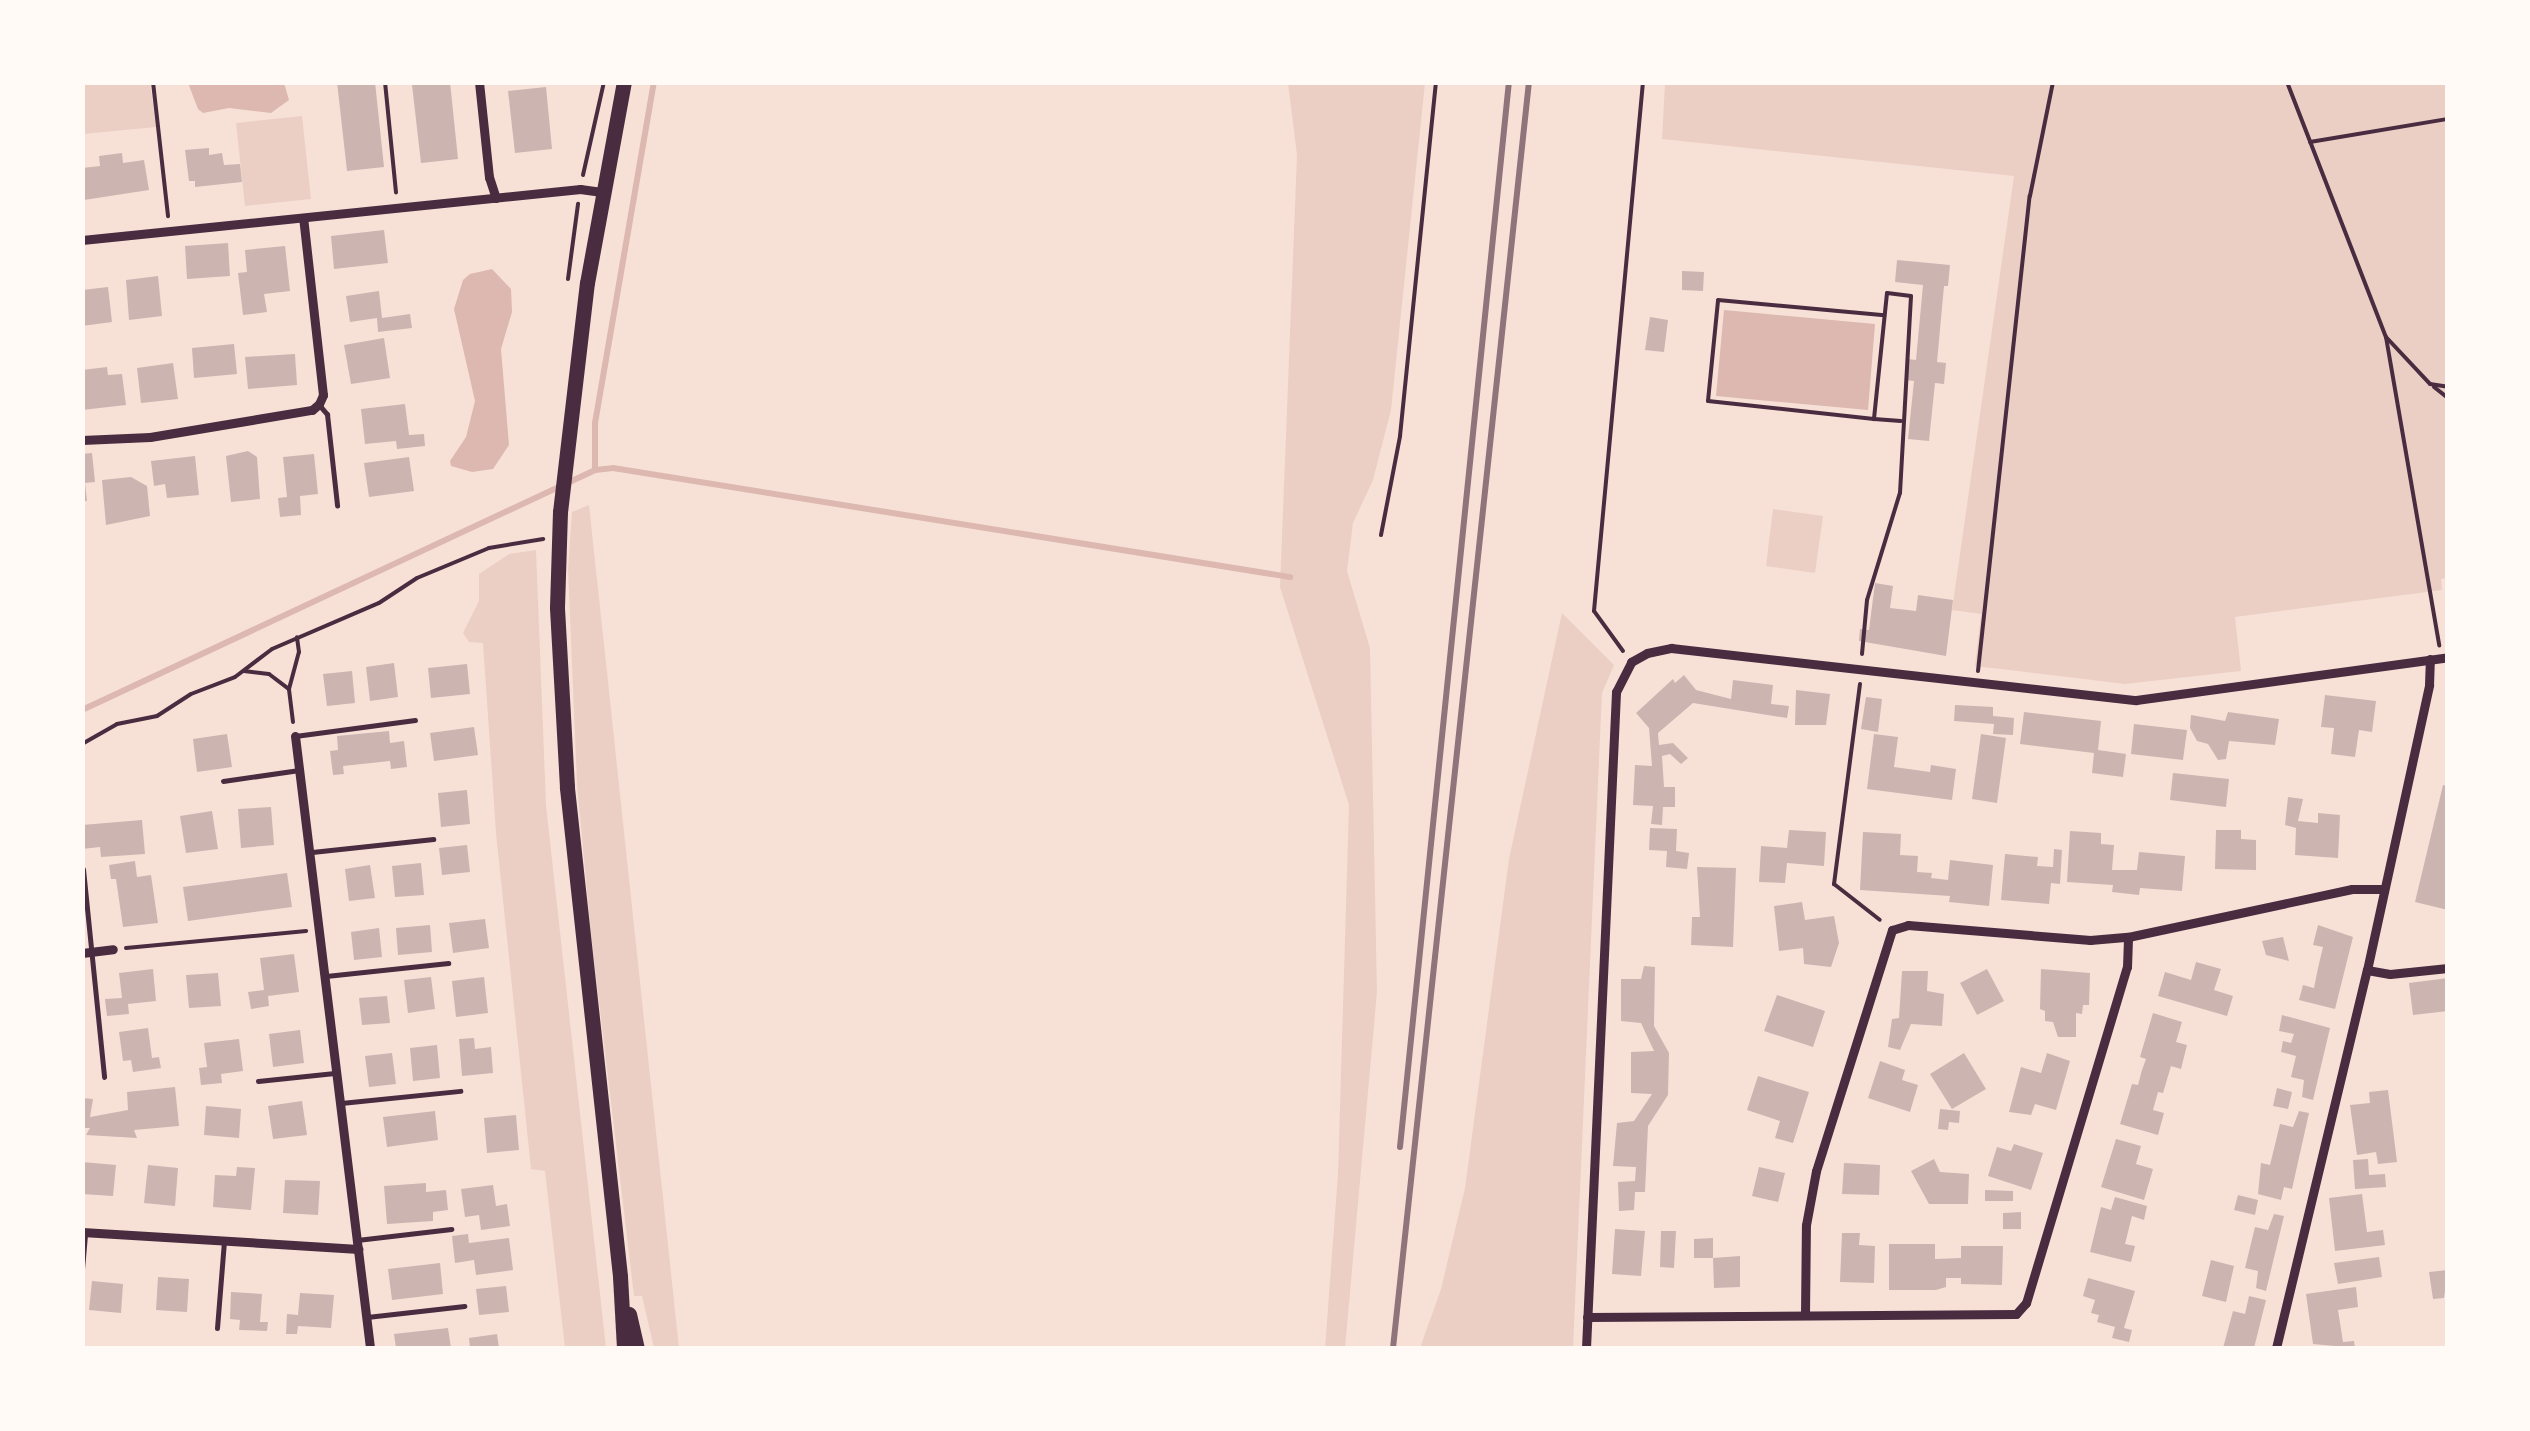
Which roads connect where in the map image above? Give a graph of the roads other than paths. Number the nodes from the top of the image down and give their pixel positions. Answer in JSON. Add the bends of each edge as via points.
{"nodes":[{"id":1,"x":480,"y":82,"type":"edge"},
{"id":2,"x":624,"y":82,"type":"edge"},
{"id":3,"x":602,"y":192,"type":"junction"},
{"id":4,"x":496,"y":198,"type":"junction"},
{"id":5,"x":303,"y":218,"type":"junction"},
{"id":6,"x":82,"y":240,"type":"edge"},
{"id":7,"x":319,"y":404,"type":"junction"},
{"id":8,"x":82,"y":440,"type":"edge"},
{"id":9,"x":337,"y":505,"type":"dead end"},
{"id":10,"x":2439,"y":658,"type":"edge"},
{"id":11,"x":415,"y":720,"type":"dead end"},
{"id":12,"x":295,"y":736,"type":"joint"},
{"id":13,"x":302,"y":770,"type":"junction"},
{"id":14,"x":223,"y":781,"type":"dead end"},
{"id":15,"x":432,"y":840,"type":"dead end"},
{"id":16,"x":312,"y":852,"type":"junction"},
{"id":17,"x":83,"y":868,"type":"edge"},
{"id":18,"x":2383,"y":889,"type":"junction"},
{"id":19,"x":2128,"y":937,"type":"junction"},
{"id":20,"x":113,"y":949,"type":"road end"},
{"id":21,"x":87,"y":952,"type":"edge"},
{"id":22,"x":448,"y":962,"type":"dead end"},
{"id":23,"x":2448,"y":968,"type":"edge"},
{"id":24,"x":2367,"y":970,"type":"junction"},
{"id":25,"x":326,"y":976,"type":"junction"},
{"id":26,"x":338,"y":1072,"type":"junction"},
{"id":27,"x":104,"y":1077,"type":"dead end"},
{"id":28,"x":258,"y":1081,"type":"dead end"},
{"id":29,"x":460,"y":1092,"type":"dead end"},
{"id":30,"x":341,"y":1103,"type":"junction"},
{"id":31,"x":451,"y":1229,"type":"dead end"},
{"id":32,"x":84,"y":1232,"type":"edge"},
{"id":33,"x":224,"y":1240,"type":"junction"},
{"id":34,"x":358,"y":1244,"type":"junction"},
{"id":35,"x":82,"y":1269,"type":"edge"},
{"id":36,"x":620,"y":1276,"type":"junction"},
{"id":37,"x":464,"y":1306,"type":"dead end"},
{"id":38,"x":1806,"y":1315,"type":"junction"},
{"id":39,"x":366,"y":1317,"type":"junction"},
{"id":40,"x":1587,"y":1317,"type":"junction"},
{"id":41,"x":217,"y":1328,"type":"dead end"},
{"id":42,"x":370,"y":1348,"type":"edge"},
{"id":43,"x":624,"y":1348,"type":"edge"},
{"id":44,"x":637,"y":1348,"type":"edge"},
{"id":45,"x":1586,"y":1348,"type":"edge"},
{"id":46,"x":2276,"y":1348,"type":"edge"}],
"edges":[{"from":1,"to":4,"type":"street"},
{"from":2,"to":3,"type":"main road"},
{"from":3,"to":4,"type":"street"},
{"from":3,"to":36,"type":"main road","via":[[565,464],[557,607],[568,806]]},
{"from":4,"to":5,"type":"street"},
{"from":5,"to":6,"type":"street"},
{"from":5,"to":7,"type":"street"},
{"from":7,"to":8,"type":"street","via":[[150,437]]},
{"from":7,"to":9,"type":"lane","via":[[327,414]]},
{"from":10,"to":18,"type":"street"},
{"from":10,"to":40,"type":"street","via":[[2136,700],[1671,648],[1631,662],[1616,692]]},
{"from":11,"to":12,"type":"lane"},
{"from":12,"to":13,"type":"street"},
{"from":13,"to":14,"type":"lane"},
{"from":13,"to":16,"type":"street"},
{"from":15,"to":16,"type":"lane"},
{"from":16,"to":25,"type":"street"},
{"from":17,"to":21,"type":"lane"},
{"from":18,"to":19,"type":"street","via":[[2352,888]]},
{"from":18,"to":24,"type":"street"},
{"from":19,"to":38,"type":"street","via":[[2128,967],[2026,1303],[2002,1317]]},
{"from":19,"to":38,"type":"street","via":[[1892,930],[1816,1171],[1806,1225]]},
{"from":20,"to":21,"type":"street"},
{"from":21,"to":27,"type":"lane"},
{"from":22,"to":25,"type":"lane"},
{"from":23,"to":24,"type":"street"},
{"from":24,"to":46,"type":"street"},
{"from":25,"to":26,"type":"street"},
{"from":26,"to":28,"type":"lane"},
{"from":26,"to":30,"type":"street"},
{"from":29,"to":30,"type":"lane"},
{"from":30,"to":34,"type":"street"},
{"from":31,"to":34,"type":"lane"},
{"from":32,"to":33,"type":"street"},
{"from":32,"to":35,"type":"lane"},
{"from":33,"to":34,"type":"street"},
{"from":33,"to":41,"type":"lane"},
{"from":34,"to":39,"type":"street"},
{"from":36,"to":43,"type":"main road"},
{"from":36,"to":44,"type":"main road"},
{"from":37,"to":39,"type":"lane"},
{"from":38,"to":40,"type":"street"},
{"from":39,"to":42,"type":"street"},
{"from":40,"to":45,"type":"street"}]}
